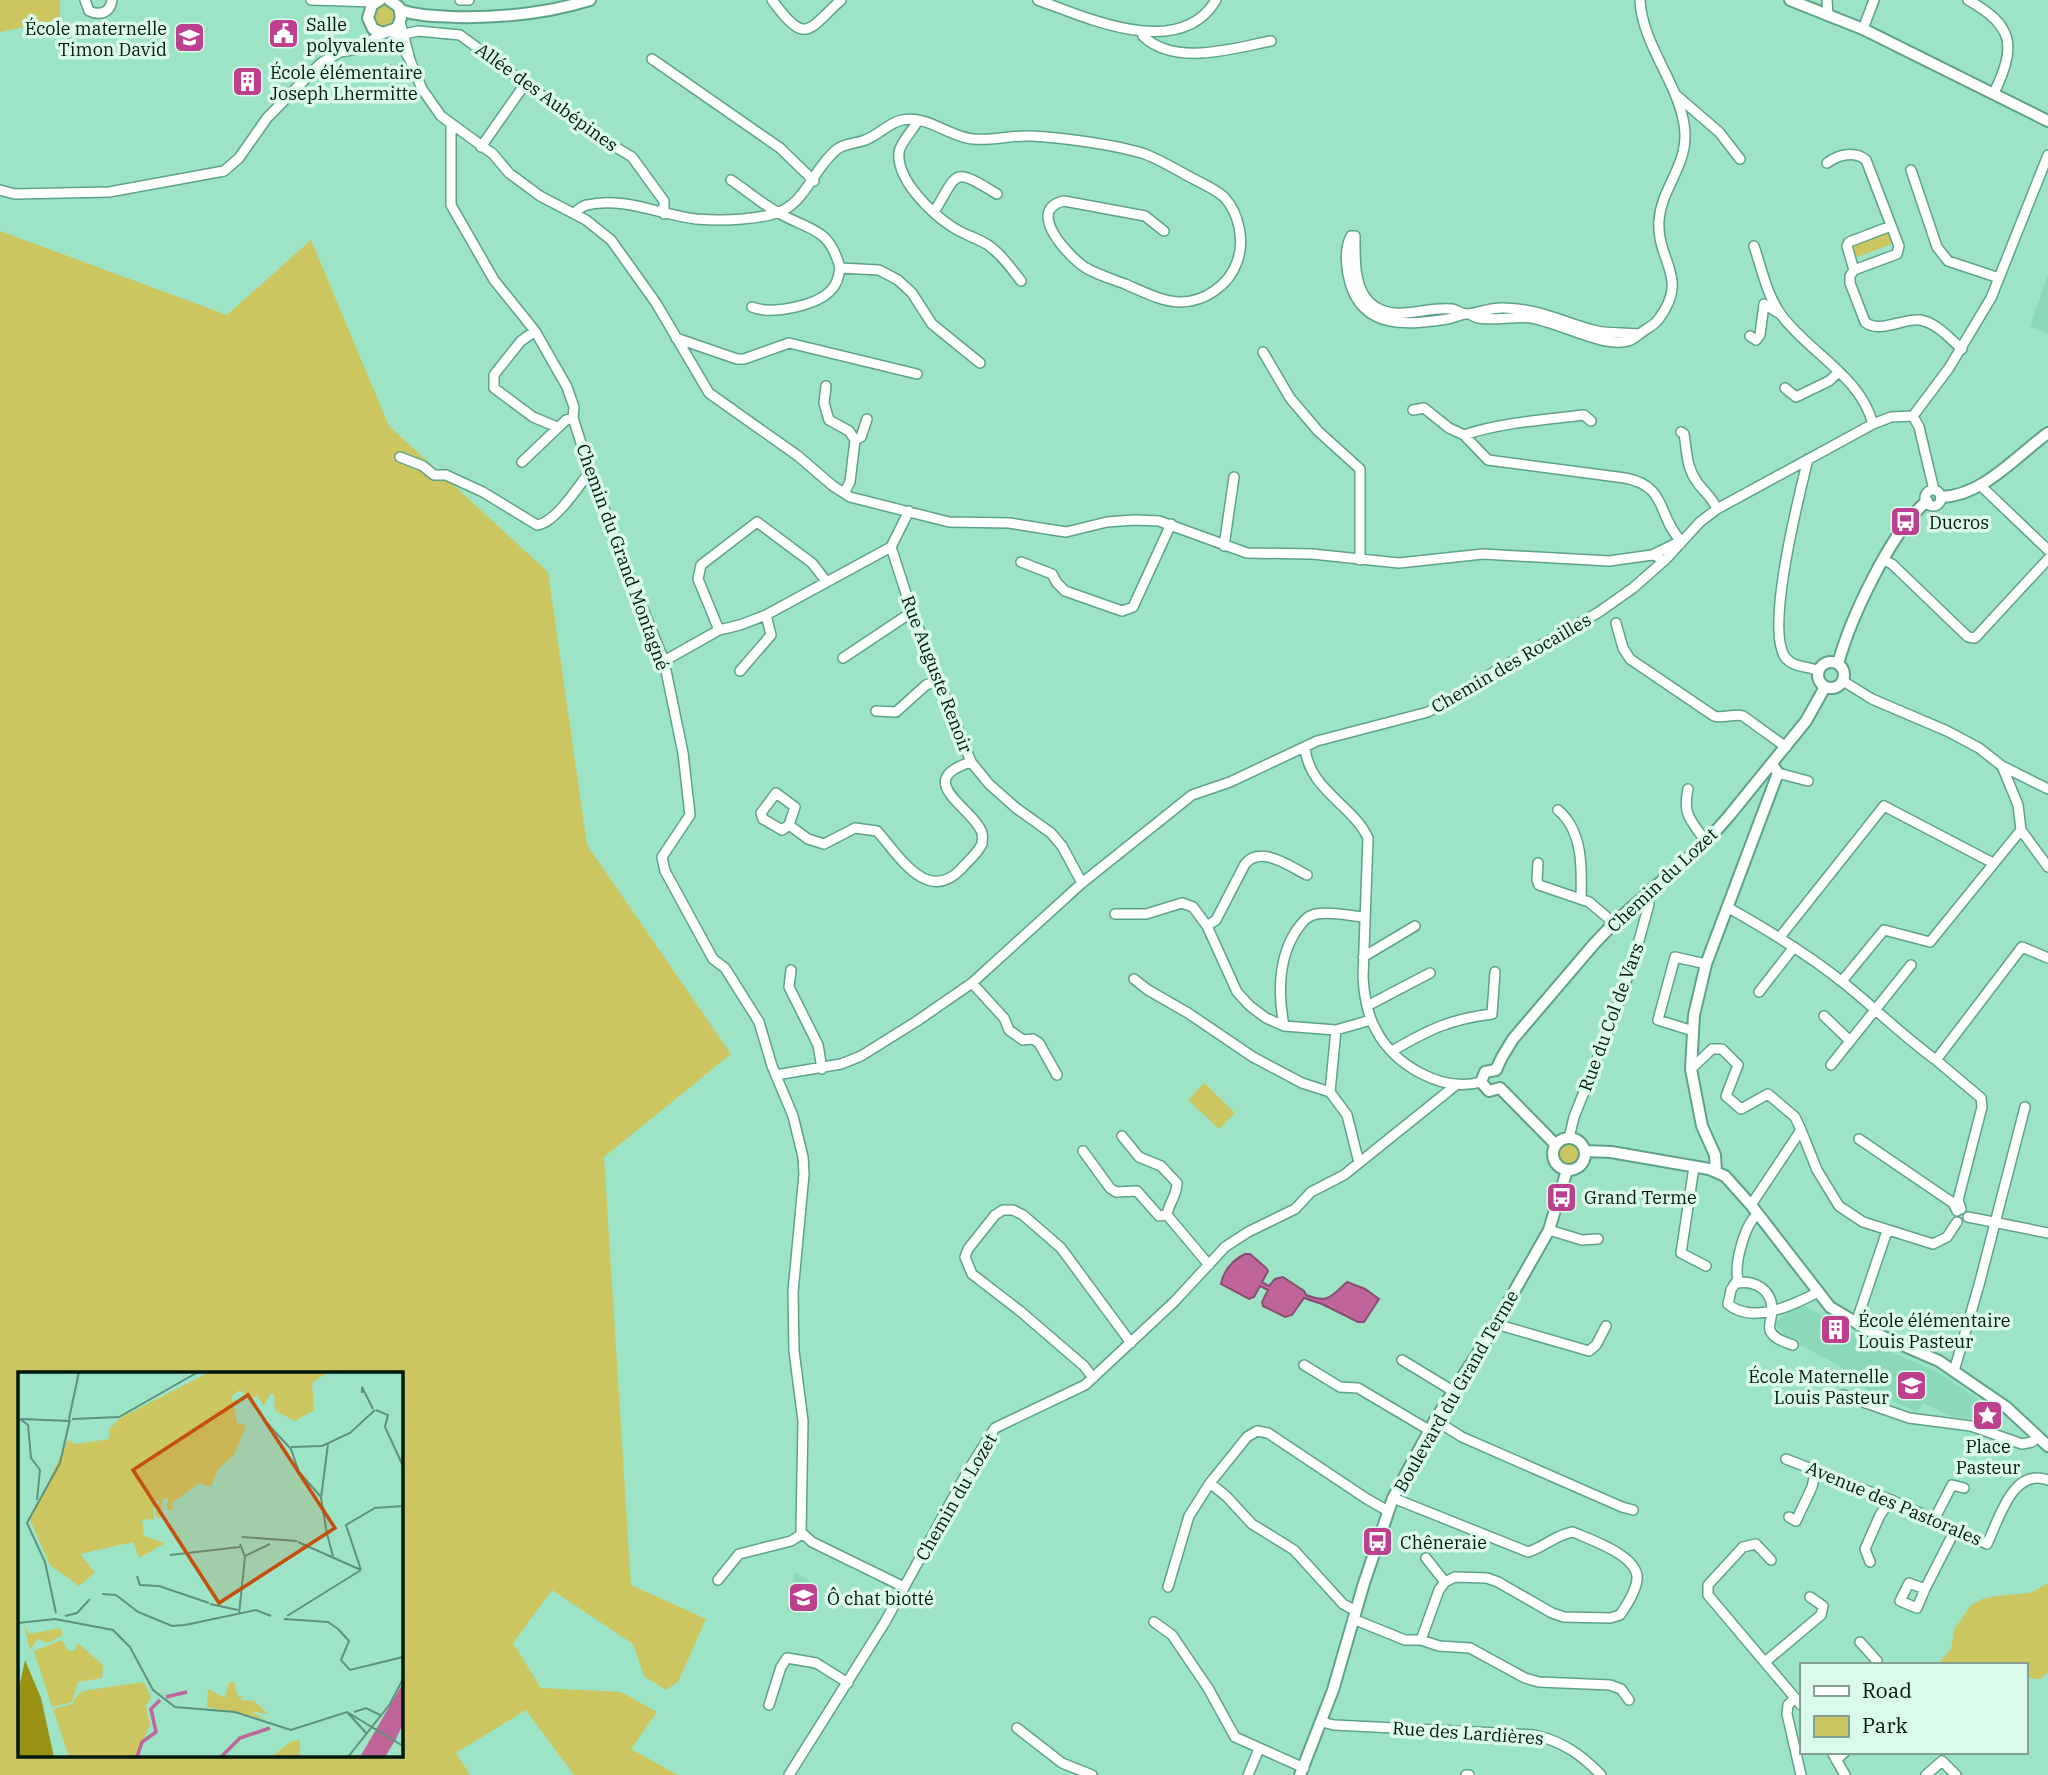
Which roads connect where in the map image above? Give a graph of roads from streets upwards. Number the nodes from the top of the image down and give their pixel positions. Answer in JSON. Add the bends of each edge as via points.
{"nodes":[{"id":1,"x":85,"y":0,"type":"edge"},
{"id":2,"x":112,"y":0,"type":"edge"},
{"id":3,"x":312,"y":0,"type":"edge"},
{"id":4,"x":460,"y":0,"type":"edge"},
{"id":5,"x":468,"y":0,"type":"edge"},
{"id":6,"x":590,"y":0,"type":"edge"},
{"id":7,"x":772,"y":0,"type":"edge"},
{"id":8,"x":842,"y":0,"type":"edge"},
{"id":9,"x":1038,"y":0,"type":"edge"},
{"id":10,"x":1216,"y":0,"type":"edge"},
{"id":11,"x":1640,"y":0,"type":"edge"},
{"id":12,"x":1790,"y":0,"type":"edge"},
{"id":13,"x":1827,"y":0,"type":"edge"},
{"id":14,"x":1874,"y":0,"type":"edge"},
{"id":15,"x":1968,"y":0,"type":"edge"},
{"id":16,"x":1984,"y":0,"type":"edge"},
{"id":17,"x":346,"y":1,"type":"edge"},
{"id":18,"x":375,"y":4,"type":"edge"},
{"id":19,"x":398,"y":9,"type":"edge"},
{"id":20,"x":1990,"y":13,"type":"junction"},
{"id":21,"x":1829,"y":16,"type":"junction"},
{"id":22,"x":1863,"y":29,"type":"junction"},
{"id":23,"x":1142,"y":31,"type":"junction"},
{"id":24,"x":387,"y":34,"type":"junction"},
{"id":25,"x":1271,"y":40,"type":"dead end"},
{"id":26,"x":652,"y":59,"type":"dead end"},
{"id":27,"x":525,"y":84,"type":"junction"},
{"id":28,"x":1994,"y":93,"type":"junction"},
{"id":29,"x":1675,"y":94,"type":"junction"},
{"id":30,"x":918,"y":120,"type":"junction"},
{"id":31,"x":2048,"y":121,"type":"edge"},
{"id":32,"x":451,"y":125,"type":"junction"},
{"id":33,"x":481,"y":147,"type":"junction"},
{"id":34,"x":2048,"y":155,"type":"edge"},
{"id":35,"x":1740,"y":159,"type":"dead end"},
{"id":36,"x":1827,"y":163,"type":"dead end"},
{"id":37,"x":1911,"y":170,"type":"dead end"},
{"id":38,"x":732,"y":180,"type":"dead end"},
{"id":39,"x":814,"y":181,"type":"junction"},
{"id":40,"x":0,"y":190,"type":"edge"},
{"id":41,"x":997,"y":194,"type":"dead end"},
{"id":42,"x":777,"y":212,"type":"junction"},
{"id":43,"x":934,"y":212,"type":"junction"},
{"id":44,"x":574,"y":213,"type":"junction"},
{"id":45,"x":664,"y":214,"type":"junction"},
{"id":46,"x":1891,"y":226,"type":"junction"},
{"id":47,"x":1164,"y":231,"type":"dead end"},
{"id":48,"x":1755,"y":246,"type":"dead end"},
{"id":49,"x":840,"y":268,"type":"junction"},
{"id":50,"x":1854,"y":270,"type":"junction"},
{"id":51,"x":2000,"y":278,"type":"junction"},
{"id":52,"x":1021,"y":281,"type":"dead end"},
{"id":53,"x":752,"y":307,"type":"dead end"},
{"id":54,"x":1467,"y":314,"type":"junction"},
{"id":55,"x":1780,"y":314,"type":"junction"},
{"id":56,"x":535,"y":331,"type":"junction"},
{"id":57,"x":1750,"y":336,"type":"dead end"},
{"id":58,"x":676,"y":338,"type":"junction"},
{"id":59,"x":1962,"y":349,"type":"junction"},
{"id":60,"x":1264,"y":352,"type":"dead end"},
{"id":61,"x":980,"y":363,"type":"dead end"},
{"id":62,"x":1839,"y":372,"type":"junction"},
{"id":63,"x":916,"y":374,"type":"dead end"},
{"id":64,"x":826,"y":386,"type":"dead end"},
{"id":65,"x":1785,"y":388,"type":"dead end"},
{"id":66,"x":1413,"y":410,"type":"dead end"},
{"id":67,"x":1913,"y":416,"type":"junction"},
{"id":68,"x":573,"y":418,"type":"junction"},
{"id":69,"x":867,"y":419,"type":"dead end"},
{"id":70,"x":1591,"y":421,"type":"dead end"},
{"id":71,"x":1873,"y":424,"type":"junction"},
{"id":72,"x":557,"y":427,"type":"junction"},
{"id":73,"x":1681,"y":432,"type":"dead end"},
{"id":74,"x":2048,"y":433,"type":"edge"},
{"id":75,"x":1464,"y":436,"type":"junction"},
{"id":76,"x":855,"y":440,"type":"junction"},
{"id":77,"x":400,"y":457,"type":"dead end"},
{"id":78,"x":1808,"y":459,"type":"junction"},
{"id":79,"x":523,"y":462,"type":"dead end"},
{"id":80,"x":590,"y":471,"type":"junction"},
{"id":81,"x":1234,"y":477,"type":"dead end"},
{"id":82,"x":1980,"y":485,"type":"junction"},
{"id":83,"x":844,"y":493,"type":"junction"},
{"id":84,"x":1937,"y":494,"type":"junction"},
{"id":85,"x":1927,"y":501,"type":"joint"},
{"id":86,"x":1717,"y":509,"type":"junction"},
{"id":87,"x":909,"y":511,"type":"junction"},
{"id":88,"x":1171,"y":524,"type":"junction"},
{"id":89,"x":1681,"y":541,"type":"junction"},
{"id":90,"x":1224,"y":546,"type":"junction"},
{"id":91,"x":891,"y":547,"type":"junction"},
{"id":92,"x":2048,"y":550,"type":"edge"},
{"id":93,"x":1652,"y":555,"type":"junction"},
{"id":94,"x":2048,"y":559,"type":"edge"},
{"id":95,"x":1360,"y":560,"type":"junction"},
{"id":96,"x":1883,"y":560,"type":"junction"},
{"id":97,"x":1021,"y":562,"type":"dead end"},
{"id":98,"x":1663,"y":562,"type":"junction"},
{"id":99,"x":826,"y":580,"type":"junction"},
{"id":100,"x":912,"y":612,"type":"junction"},
{"id":101,"x":766,"y":615,"type":"junction"},
{"id":102,"x":1616,"y":623,"type":"dead end"},
{"id":103,"x":719,"y":630,"type":"junction"},
{"id":104,"x":843,"y":658,"type":"dead end"},
{"id":105,"x":664,"y":661,"type":"junction"},
{"id":106,"x":1838,"y":664,"type":"junction"},
{"id":107,"x":740,"y":671,"type":"dead end"},
{"id":108,"x":1819,"y":671,"type":"junction"},
{"id":109,"x":939,"y":680,"type":"junction"},
{"id":110,"x":1843,"y":681,"type":"junction"},
{"id":111,"x":1825,"y":687,"type":"junction"},
{"id":112,"x":876,"y":711,"type":"dead end"},
{"id":113,"x":1306,"y":747,"type":"junction"},
{"id":114,"x":1786,"y":747,"type":"junction"},
{"id":115,"x":971,"y":762,"type":"junction"},
{"id":116,"x":2002,"y":766,"type":"junction"},
{"id":117,"x":1775,"y":768,"type":"junction"},
{"id":118,"x":1808,"y":781,"type":"dead end"},
{"id":119,"x":1757,"y":783,"type":"junction"},
{"id":120,"x":1688,"y":789,"type":"dead end"},
{"id":121,"x":2048,"y":789,"type":"edge"},
{"id":122,"x":1765,"y":805,"type":"junction"},
{"id":123,"x":1558,"y":810,"type":"dead end"},
{"id":124,"x":789,"y":825,"type":"dead end"},
{"id":125,"x":2021,"y":831,"type":"junction"},
{"id":126,"x":1706,"y":842,"type":"junction"},
{"id":127,"x":1538,"y":863,"type":"dead end"},
{"id":128,"x":1993,"y":863,"type":"junction"},
{"id":129,"x":2048,"y":867,"type":"edge"},
{"id":130,"x":1307,"y":875,"type":"dead end"},
{"id":131,"x":1082,"y":883,"type":"junction"},
{"id":132,"x":1645,"y":895,"type":"junction"},
{"id":133,"x":1581,"y":899,"type":"junction"},
{"id":134,"x":1727,"y":907,"type":"junction"},
{"id":135,"x":1115,"y":914,"type":"dead end"},
{"id":136,"x":1365,"y":917,"type":"junction"},
{"id":137,"x":1614,"y":923,"type":"junction"},
{"id":138,"x":1208,"y":926,"type":"junction"},
{"id":139,"x":1415,"y":926,"type":"dead end"},
{"id":140,"x":1780,"y":937,"type":"junction"},
{"id":141,"x":1794,"y":947,"type":"junction"},
{"id":142,"x":1363,"y":957,"type":"junction"},
{"id":143,"x":2048,"y":958,"type":"edge"},
{"id":144,"x":1706,"y":964,"type":"junction"},
{"id":145,"x":1911,"y":965,"type":"dead end"},
{"id":146,"x":791,"y":970,"type":"dead end"},
{"id":147,"x":1495,"y":972,"type":"dead end"},
{"id":148,"x":1430,"y":973,"type":"dead end"},
{"id":149,"x":1134,"y":979,"type":"dead end"},
{"id":150,"x":1842,"y":981,"type":"junction"},
{"id":151,"x":972,"y":983,"type":"junction"},
{"id":152,"x":1759,"y":992,"type":"dead end"},
{"id":153,"x":1367,"y":1006,"type":"junction"},
{"id":154,"x":1876,"y":1009,"type":"junction"},
{"id":155,"x":1824,"y":1016,"type":"dead end"},
{"id":156,"x":1371,"y":1020,"type":"junction"},
{"id":157,"x":1284,"y":1026,"type":"junction"},
{"id":158,"x":1336,"y":1030,"type":"junction"},
{"id":159,"x":1693,"y":1031,"type":"junction"},
{"id":160,"x":1850,"y":1041,"type":"junction"},
{"id":161,"x":1392,"y":1051,"type":"junction"},
{"id":162,"x":1936,"y":1060,"type":"junction"},
{"id":163,"x":1831,"y":1065,"type":"dead end"},
{"id":164,"x":822,"y":1069,"type":"junction"},
{"id":165,"x":1691,"y":1069,"type":"junction"},
{"id":166,"x":1496,"y":1070,"type":"junction"},
{"id":167,"x":776,"y":1075,"type":"junction"},
{"id":168,"x":1057,"y":1075,"type":"dead end"},
{"id":169,"x":1481,"y":1082,"type":"junction"},
{"id":170,"x":1456,"y":1085,"type":"junction"},
{"id":171,"x":1500,"y":1088,"type":"junction"},
{"id":172,"x":1330,"y":1092,"type":"junction"},
{"id":173,"x":2025,"y":1107,"type":"dead end"},
{"id":174,"x":1801,"y":1130,"type":"junction"},
{"id":175,"x":1122,"y":1136,"type":"dead end"},
{"id":176,"x":1569,"y":1138,"type":"junction"},
{"id":177,"x":1859,"y":1139,"type":"dead end"},
{"id":178,"x":1556,"y":1145,"type":"junction"},
{"id":179,"x":1083,"y":1151,"type":"dead end"},
{"id":180,"x":1586,"y":1151,"type":"junction"},
{"id":181,"x":1359,"y":1163,"type":"junction"},
{"id":182,"x":1694,"y":1167,"type":"junction"},
{"id":183,"x":1567,"y":1170,"type":"junction"},
{"id":184,"x":1716,"y":1171,"type":"junction"},
{"id":185,"x":1755,"y":1209,"type":"junction"},
{"id":186,"x":1962,"y":1212,"type":"junction"},
{"id":187,"x":1167,"y":1214,"type":"junction"},
{"id":188,"x":1995,"y":1222,"type":"junction"},
{"id":189,"x":1549,"y":1230,"type":"junction"},
{"id":190,"x":1887,"y":1231,"type":"junction"},
{"id":191,"x":2048,"y":1233,"type":"edge"},
{"id":192,"x":1598,"y":1239,"type":"dead end"},
{"id":193,"x":1209,"y":1265,"type":"junction"},
{"id":194,"x":1706,"y":1266,"type":"dead end"},
{"id":195,"x":1737,"y":1283,"type":"junction"},
{"id":196,"x":1818,"y":1292,"type":"junction"},
{"id":197,"x":1773,"y":1310,"type":"junction"},
{"id":198,"x":1496,"y":1324,"type":"junction"},
{"id":199,"x":1856,"y":1324,"type":"junction"},
{"id":200,"x":1606,"y":1326,"type":"dead end"},
{"id":201,"x":1131,"y":1343,"type":"junction"},
{"id":202,"x":1793,"y":1345,"type":"dead end"},
{"id":203,"x":1402,"y":1360,"type":"dead end"},
{"id":204,"x":1304,"y":1365,"type":"dead end"},
{"id":205,"x":1954,"y":1371,"type":"junction"},
{"id":206,"x":1093,"y":1378,"type":"junction"},
{"id":207,"x":1453,"y":1391,"type":"junction"},
{"id":208,"x":1843,"y":1395,"type":"dead end"},
{"id":209,"x":1432,"y":1425,"type":"junction"},
{"id":210,"x":2038,"y":1437,"type":"junction"},
{"id":211,"x":2048,"y":1446,"type":"edge"},
{"id":212,"x":1786,"y":1459,"type":"dead end"},
{"id":213,"x":1816,"y":1470,"type":"junction"},
{"id":214,"x":2048,"y":1480,"type":"edge"},
{"id":215,"x":1210,"y":1483,"type":"junction"},
{"id":216,"x":1964,"y":1488,"type":"dead end"},
{"id":217,"x":1393,"y":1498,"type":"junction"},
{"id":218,"x":1891,"y":1500,"type":"junction"},
{"id":219,"x":1633,"y":1510,"type":"dead end"},
{"id":220,"x":1388,"y":1511,"type":"junction"},
{"id":221,"x":1789,"y":1517,"type":"dead end"},
{"id":222,"x":1934,"y":1520,"type":"junction"},
{"id":223,"x":1955,"y":1530,"type":"junction"},
{"id":224,"x":802,"y":1534,"type":"junction"},
{"id":225,"x":1426,"y":1558,"type":"dead end"},
{"id":226,"x":1771,"y":1560,"type":"dead end"},
{"id":227,"x":1870,"y":1562,"type":"dead end"},
{"id":228,"x":718,"y":1580,"type":"dead end"},
{"id":229,"x":1445,"y":1582,"type":"junction"},
{"id":230,"x":904,"y":1587,"type":"junction"},
{"id":231,"x":1168,"y":1587,"type":"dead end"},
{"id":232,"x":1924,"y":1589,"type":"dead end"},
{"id":233,"x":1810,"y":1597,"type":"dead end"},
{"id":234,"x":1354,"y":1615,"type":"junction"},
{"id":235,"x":1154,"y":1622,"type":"dead end"},
{"id":236,"x":1421,"y":1640,"type":"junction"},
{"id":237,"x":1860,"y":1642,"type":"dead end"},
{"id":238,"x":1765,"y":1662,"type":"junction"},
{"id":239,"x":1876,"y":1663,"type":"edge"},
{"id":240,"x":848,"y":1683,"type":"junction"},
{"id":241,"x":1629,"y":1700,"type":"dead end"},
{"id":242,"x":1798,"y":1702,"type":"edge"},
{"id":243,"x":769,"y":1705,"type":"dead end"},
{"id":244,"x":1322,"y":1722,"type":"junction"},
{"id":245,"x":1017,"y":1728,"type":"dead end"},
{"id":246,"x":1259,"y":1749,"type":"junction"},
{"id":247,"x":1834,"y":1756,"type":"edge"},
{"id":248,"x":1302,"y":1771,"type":"edge"},
{"id":249,"x":789,"y":1775,"type":"edge"},
{"id":250,"x":1091,"y":1775,"type":"edge"},
{"id":251,"x":1248,"y":1775,"type":"edge"},
{"id":252,"x":1601,"y":1775,"type":"edge"},
{"id":253,"x":1801,"y":1775,"type":"edge"},
{"id":254,"x":1845,"y":1775,"type":"edge"},
{"id":255,"x":1926,"y":1775,"type":"edge"},
{"id":256,"x":1956,"y":1775,"type":"edge"}],
"edges":[{"from":1,"to":2,"type":"street","via":[[89,11],[99,14]]},
{"from":3,"to":17,"type":"street"},
{"from":4,"to":5,"type":"street"},
{"from":6,"to":19,"type":"street","via":[[505,18],[418,15]]},
{"from":7,"to":8,"type":"street","via":[[793,26],[805,29],[820,23]]},
{"from":9,"to":23,"type":"street","via":[[1096,22]]},
{"from":10,"to":23,"type":"street","via":[[1200,18],[1184,26]]},
{"from":11,"to":29,"type":"street","via":[[1642,18]]},
{"from":12,"to":21,"type":"street"},
{"from":13,"to":21,"type":"street"},
{"from":14,"to":22,"type":"street"},
{"from":15,"to":20,"type":"street"},
{"from":16,"to":20,"type":"street"},
{"from":17,"to":18,"type":"street"},
{"from":18,"to":24,"type":"street","via":[[369,22]]},
{"from":19,"to":24,"type":"street"},
{"from":20,"to":28,"type":"street","via":[[2009,46]]},
{"from":21,"to":22,"type":"street"},
{"from":22,"to":28,"type":"street"},
{"from":23,"to":25,"type":"street","via":[[1153,43],[1188,52]]},
{"from":24,"to":27,"type":"street","name":"Allée des Aubépines","via":[[458,34]]},
{"from":24,"to":32,"type":"street","via":[[410,60],[428,100]]},
{"from":24,"to":40,"type":"street","name":"Allée des Aubépines","via":[[321,63],[267,118],[224,172],[109,192],[15,194]]},
{"from":26,"to":39,"type":"street","via":[[780,148]]},
{"from":27,"to":33,"type":"street"},
{"from":27,"to":45,"type":"street","name":"Allée des Aubépines","via":[[632,157],[664,201]]},
{"from":28,"to":31,"type":"street"},
{"from":29,"to":35,"type":"street","via":[[1719,132]]},
{"from":29,"to":54,"type":"street","via":[[1686,141],[1659,218],[1659,239],[1673,281],[1671,297],[1657,322],[1639,334],[1596,331],[1524,309],[1501,307]]},
{"from":30,"to":39,"type":"street","via":[[897,122],[869,139],[838,149]]},
{"from":30,"to":43,"type":"street","via":[[900,149],[900,163],[910,184]]},
{"from":30,"to":47,"type":"street","via":[[969,139],[1045,137],[1143,153],[1162,161],[1223,197],[1238,221],[1238,260],[1222,286],[1195,300],[1179,302],[1086,268],[1059,241],[1049,224],[1049,213],[1064,201],[1145,216]]},
{"from":32,"to":33,"type":"street"},
{"from":32,"to":56,"type":"street","name":"Chemin du Grand Montagné","via":[[451,205],[494,280]]},
{"from":33,"to":44,"type":"street","via":[[540,196]]},
{"from":34,"to":51,"type":"street"},
{"from":36,"to":46,"type":"street","via":[[1852,154],[1866,160]]},
{"from":37,"to":51,"type":"street","via":[[1937,247],[1948,261]]},
{"from":38,"to":42,"type":"street"},
{"from":39,"to":42,"type":"street","via":[[801,198]]},
{"from":41,"to":43,"type":"street","via":[[963,176],[955,178]]},
{"from":42,"to":45,"type":"street","via":[[721,221]]},
{"from":42,"to":49,"type":"street","via":[[822,235],[836,251]]},
{"from":43,"to":52,"type":"street","via":[[998,253]]},
{"from":44,"to":45,"type":"street","via":[[601,204]]},
{"from":44,"to":58,"type":"street","via":[[611,240]]},
{"from":46,"to":50,"type":"street","via":[[1849,242]]},
{"from":46,"to":50,"type":"street","via":[[1899,252]]},
{"from":48,"to":55,"type":"street","via":[[1765,285]]},
{"from":49,"to":53,"type":"street","via":[[832,289],[820,300],[778,310]]},
{"from":49,"to":61,"type":"street","via":[[879,270],[898,280],[932,324]]},
{"from":50,"to":59,"type":"street","via":[[1850,283],[1867,325],[1919,320],[1938,328]]},
{"from":51,"to":59,"type":"street"},
{"from":54,"to":54,"type":"street","via":[[1452,309],[1400,314],[1375,307],[1360,285],[1355,236],[1351,236],[1347,250],[1350,283],[1359,303],[1373,315],[1408,322]]},
{"from":55,"to":57,"type":"street","via":[[1764,304],[1760,335],[1756,340]]},
{"from":55,"to":62,"type":"street"},
{"from":56,"to":68,"type":"street","name":"Chemin du Grand Montagné","via":[[567,387]]},
{"from":56,"to":72,"type":"street","via":[[497,370],[494,388],[533,417]]},
{"from":58,"to":63,"type":"street","via":[[737,359],[789,343]]},
{"from":58,"to":83,"type":"street","via":[[709,393]]},
{"from":59,"to":67,"type":"street"},
{"from":60,"to":95,"type":"street","via":[[1297,406],[1360,470]]},
{"from":62,"to":65,"type":"street","via":[[1796,397]]},
{"from":62,"to":71,"type":"street","via":[[1862,400]]},
{"from":64,"to":76,"type":"street","via":[[829,420]]},
{"from":66,"to":75,"type":"street","via":[[1424,408]]},
{"from":67,"to":71,"type":"street","name":"Chemin des Rocailles"},
{"from":67,"to":84,"type":"street"},
{"from":68,"to":72,"type":"street"},
{"from":68,"to":80,"type":"street","name":"Chemin du Grand Montagné"},
{"from":69,"to":76,"type":"street","via":[[861,437]]},
{"from":70,"to":75,"type":"street","via":[[1584,415],[1518,422]]},
{"from":71,"to":78,"type":"street","name":"Chemin des Rocailles"},
{"from":72,"to":79,"type":"street"},
{"from":73,"to":86,"type":"street","via":[[1686,461]]},
{"from":74,"to":82,"type":"street"},
{"from":75,"to":89,"type":"street","via":[[1497,463],[1644,483],[1656,494]]},
{"from":76,"to":83,"type":"street"},
{"from":77,"to":80,"type":"street","via":[[434,475],[446,475],[484,492],[537,525],[557,513]]},
{"from":78,"to":86,"type":"street","name":"Chemin des Rocailles"},
{"from":78,"to":108,"type":"street","via":[[1785,562],[1779,641],[1791,662]]},
{"from":80,"to":105,"type":"street","name":"Chemin du Grand Montagné"},
{"from":81,"to":90,"type":"street"},
{"from":82,"to":84,"type":"street","via":[[1964,493]]},
{"from":82,"to":92,"type":"street"},
{"from":83,"to":87,"type":"street"},
{"from":84,"to":85,"type":"street","via":[[1926,495]]},
{"from":85,"to":96,"type":"street","via":[[1906,522]]},
{"from":86,"to":89,"type":"street","name":"Chemin des Rocailles"},
{"from":87,"to":88,"type":"street","via":[[949,522],[1009,523],[1066,532],[1107,522]]},
{"from":87,"to":91,"type":"street"},
{"from":88,"to":90,"type":"street"},
{"from":88,"to":97,"type":"street","via":[[1128,611],[1065,591],[1052,574]]},
{"from":89,"to":93,"type":"street"},
{"from":89,"to":98,"type":"street","name":"Chemin des Rocailles"},
{"from":90,"to":95,"type":"street","via":[[1247,553]]},
{"from":91,"to":99,"type":"street"},
{"from":91,"to":100,"type":"street","name":"Rue Auguste Renoir"},
{"from":93,"to":95,"type":"street","via":[[1609,561],[1483,554],[1399,563]]},
{"from":93,"to":98,"type":"street"},
{"from":94,"to":96,"type":"street","via":[[1975,638],[1968,637]]},
{"from":96,"to":106,"type":"street"},
{"from":98,"to":113,"type":"street","name":"Chemin des Rocailles","via":[[1599,612],[1442,706]]},
{"from":99,"to":101,"type":"street"},
{"from":99,"to":103,"type":"street","via":[[812,563],[757,522],[701,565],[698,579]]},
{"from":100,"to":104,"type":"street"},
{"from":100,"to":109,"type":"street","name":"Rue Auguste Renoir"},
{"from":101,"to":103,"type":"street"},
{"from":101,"to":107,"type":"street","via":[[771,635]]},
{"from":102,"to":114,"type":"street","via":[[1626,654],[1638,666],[1713,716],[1743,716]]},
{"from":103,"to":105,"type":"street"},
{"from":105,"to":167,"type":"street","name":"Chemin du Grand Montagné","via":[[690,815],[662,857],[665,871],[713,959],[725,968],[754,1014]]},
{"from":106,"to":108,"type":"street","via":[[1827,663]]},
{"from":106,"to":110,"type":"street"},
{"from":108,"to":111,"type":"street"},
{"from":109,"to":112,"type":"street","via":[[926,685],[896,712]]},
{"from":109,"to":115,"type":"street","name":"Rue Auguste Renoir"},
{"from":110,"to":111,"type":"street"},
{"from":110,"to":116,"type":"street","via":[[1979,748]]},
{"from":111,"to":114,"type":"street","name":"Chemin du Lozet"},
{"from":113,"to":131,"type":"street","name":"Chemin des Rocailles","via":[[1192,795]]},
{"from":113,"to":136,"type":"street","via":[[1310,768],[1368,838]]},
{"from":114,"to":117,"type":"street","name":"Chemin du Lozet"},
{"from":115,"to":124,"type":"street","via":[[951,771],[946,786],[980,829],[982,844],[947,880],[926,880],[877,831],[855,828],[824,844]]},
{"from":115,"to":131,"type":"street","name":"Rue Auguste Renoir","via":[[1016,808],[1051,833]]},
{"from":116,"to":121,"type":"street"},
{"from":116,"to":125,"type":"street","via":[[2018,805]]},
{"from":117,"to":118,"type":"street"},
{"from":117,"to":119,"type":"street","name":"Chemin du Lozet"},
{"from":117,"to":122,"type":"street"},
{"from":119,"to":122,"type":"street"},
{"from":119,"to":126,"type":"street","name":"Chemin du Lozet"},
{"from":120,"to":126,"type":"street","via":[[1685,805],[1690,822]]},
{"from":122,"to":134,"type":"street"},
{"from":123,"to":133,"type":"street","via":[[1577,837]]},
{"from":125,"to":128,"type":"street"},
{"from":125,"to":129,"type":"street"},
{"from":126,"to":132,"type":"street","name":"Chemin du Lozet"},
{"from":127,"to":133,"type":"street","via":[[1539,885]]},
{"from":128,"to":140,"type":"street","via":[[1884,806]]},
{"from":128,"to":150,"type":"street","via":[[1930,942],[1884,930]]},
{"from":130,"to":138,"type":"street","via":[[1268,857],[1251,857],[1216,920]]},
{"from":131,"to":151,"type":"street","name":"Chemin des Rocailles"},
{"from":132,"to":137,"type":"street","name":"Chemin du Lozet"},
{"from":132,"to":176,"type":"street","name":"Rue du Col de Vars","via":[[1649,904],[1635,956]]},
{"from":133,"to":137,"type":"street"},
{"from":134,"to":140,"type":"street"},
{"from":134,"to":144,"type":"street"},
{"from":135,"to":138,"type":"street","via":[[1146,914],[1182,903],[1195,909]]},
{"from":136,"to":142,"type":"street"},
{"from":136,"to":157,"type":"street","via":[[1317,914],[1305,918],[1283,960]]},
{"from":137,"to":166,"type":"street","name":"Chemin du Lozet","via":[[1514,1039]]},
{"from":138,"to":157,"type":"street","via":[[1237,992],[1266,1018]]},
{"from":139,"to":142,"type":"street"},
{"from":140,"to":141,"type":"street"},
{"from":141,"to":150,"type":"street"},
{"from":141,"to":152,"type":"street"},
{"from":142,"to":153,"type":"street"},
{"from":143,"to":162,"type":"street","via":[[2022,947]]},
{"from":144,"to":159,"type":"street"},
{"from":144,"to":159,"type":"street","via":[[1675,957],[1658,1020]]},
{"from":145,"to":154,"type":"street"},
{"from":146,"to":164,"type":"street","via":[[789,987],[818,1045]]},
{"from":147,"to":161,"type":"street","via":[[1492,1014],[1452,1021]]},
{"from":148,"to":153,"type":"street"},
{"from":149,"to":172,"type":"street","via":[[1275,1070]]},
{"from":150,"to":154,"type":"street"},
{"from":151,"to":164,"type":"street","name":"Chemin des Rocailles","via":[[861,1056]]},
{"from":151,"to":168,"type":"street","via":[[1004,1018],[1009,1031],[1040,1043]]},
{"from":153,"to":156,"type":"street"},
{"from":154,"to":160,"type":"street"},
{"from":154,"to":162,"type":"street"},
{"from":155,"to":160,"type":"street"},
{"from":156,"to":158,"type":"street"},
{"from":156,"to":161,"type":"street"},
{"from":157,"to":158,"type":"street"},
{"from":158,"to":172,"type":"street"},
{"from":159,"to":165,"type":"street"},
{"from":160,"to":163,"type":"street"},
{"from":161,"to":170,"type":"street","via":[[1414,1069]]},
{"from":162,"to":186,"type":"street","via":[[1981,1098],[1958,1200]]},
{"from":164,"to":167,"type":"street","name":"Chemin des Rocailles"},
{"from":165,"to":174,"type":"street","via":[[1712,1049],[1722,1049],[1738,1065],[1726,1096],[1741,1109],[1768,1094],[1795,1117]]},
{"from":165,"to":184,"type":"street","via":[[1702,1126],[1716,1155]]},
{"from":166,"to":169,"type":"street","via":[[1485,1072]]},
{"from":166,"to":171,"type":"street","via":[[1503,1076]]},
{"from":167,"to":224,"type":"street","name":"Chemin du Grand Montagné","via":[[803,1157],[793,1302],[803,1421]]},
{"from":169,"to":170,"type":"street"},
{"from":169,"to":171,"type":"street","via":[[1489,1091]]},
{"from":170,"to":181,"type":"street","name":"Chemin du Lozet"},
{"from":171,"to":178,"type":"street"},
{"from":172,"to":181,"type":"street","via":[[1347,1115]]},
{"from":173,"to":188,"type":"street"},
{"from":174,"to":185,"type":"street"},
{"from":174,"to":190,"type":"street","via":[[1817,1170],[1839,1206]]},
{"from":175,"to":187,"type":"street","via":[[1139,1157],[1161,1166],[1177,1183]]},
{"from":176,"to":178,"type":"street"},
{"from":176,"to":180,"type":"street"},
{"from":177,"to":186,"type":"street"},
{"from":178,"to":183,"type":"street","via":[[1556,1163]]},
{"from":179,"to":187,"type":"street","via":[[1110,1188],[1137,1191],[1159,1216]]},
{"from":180,"to":182,"type":"street"},
{"from":180,"to":183,"type":"street","via":[[1579,1167]]},
{"from":181,"to":193,"type":"street","name":"Chemin du Lozet","via":[[1311,1192],[1295,1209],[1225,1247]]},
{"from":182,"to":184,"type":"street"},
{"from":182,"to":194,"type":"street","via":[[1681,1253]]},
{"from":183,"to":189,"type":"street","name":"Boulevard du Grand Terme"},
{"from":184,"to":185,"type":"street","via":[[1731,1180]]},
{"from":185,"to":195,"type":"street","via":[[1745,1233]]},
{"from":185,"to":196,"type":"street"},
{"from":186,"to":188,"type":"street"},
{"from":186,"to":190,"type":"street","via":[[1947,1237],[1933,1244]]},
{"from":187,"to":193,"type":"street"},
{"from":188,"to":191,"type":"street"},
{"from":188,"to":205,"type":"street"},
{"from":189,"to":192,"type":"street","via":[[1582,1240]]},
{"from":189,"to":198,"type":"street","name":"Boulevard du Grand Terme"},
{"from":190,"to":199,"type":"street"},
{"from":193,"to":201,"type":"street","name":"Chemin du Lozet"},
{"from":195,"to":197,"type":"street","via":[[1765,1290]]},
{"from":195,"to":197,"type":"street","via":[[1728,1300],[1730,1306],[1760,1314]]},
{"from":196,"to":197,"type":"street"},
{"from":196,"to":199,"type":"street","via":[[1830,1307]]},
{"from":197,"to":202,"type":"street","via":[[1771,1332]]},
{"from":198,"to":200,"type":"street","via":[[1583,1351],[1596,1345]]},
{"from":198,"to":207,"type":"street","name":"Boulevard du Grand Terme"},
{"from":199,"to":205,"type":"street"},
{"from":201,"to":206,"type":"street","name":"Chemin du Lozet"},
{"from":201,"to":206,"type":"street","via":[[1051,1238],[1013,1210],[995,1215],[968,1249],[965,1257],[972,1274]]},
{"from":203,"to":207,"type":"street"},
{"from":204,"to":209,"type":"street","via":[[1340,1387],[1358,1388]]},
{"from":205,"to":210,"type":"street","via":[[2006,1407]]},
{"from":206,"to":230,"type":"street","name":"Chemin du Lozet","via":[[995,1427]]},
{"from":207,"to":209,"type":"street","name":"Boulevard du Grand Terme"},
{"from":208,"to":210,"type":"street","via":[[1909,1418],[1971,1426],[2022,1444]]},
{"from":209,"to":217,"type":"street","name":"Boulevard du Grand Terme"},
{"from":209,"to":219,"type":"street"},
{"from":210,"to":211,"type":"street"},
{"from":212,"to":213,"type":"street","name":"Avenue des Pastorales"},
{"from":213,"to":218,"type":"street","name":"Avenue des Pastorales"},
{"from":213,"to":221,"type":"street","via":[[1796,1521]]},
{"from":214,"to":223,"type":"street","name":"Avenue des Pastorales","via":[[2033,1477],[2021,1483],[1987,1544]]},
{"from":215,"to":220,"type":"street","via":[[1247,1437],[1262,1431]]},
{"from":215,"to":231,"type":"street","via":[[1189,1517]]},
{"from":215,"to":234,"type":"street","via":[[1252,1524],[1294,1550]]},
{"from":216,"to":222,"type":"street","via":[[1952,1485]]},
{"from":217,"to":220,"type":"street","name":"Boulevard du Grand Terme"},
{"from":217,"to":229,"type":"street","via":[[1528,1552],[1573,1532],[1625,1556],[1637,1579],[1620,1615],[1610,1618],[1564,1617],[1487,1578],[1455,1577]]},
{"from":218,"to":222,"type":"street","name":"Avenue des Pastorales"},
{"from":218,"to":227,"type":"street","via":[[1865,1549]]},
{"from":220,"to":234,"type":"street","name":"Boulevard du Grand Terme"},
{"from":222,"to":223,"type":"street","name":"Avenue des Pastorales"},
{"from":223,"to":232,"type":"street"},
{"from":224,"to":228,"type":"street","via":[[739,1554]]},
{"from":224,"to":230,"type":"street"},
{"from":225,"to":229,"type":"street"},
{"from":226,"to":238,"type":"street","via":[[1756,1544],[1743,1547],[1708,1585],[1708,1595]]},
{"from":229,"to":236,"type":"street"},
{"from":230,"to":240,"type":"street","name":"Chemin du Lozet"},
{"from":233,"to":238,"type":"street","via":[[1823,1606],[1821,1615]]},
{"from":234,"to":236,"type":"street","via":[[1405,1640]]},
{"from":234,"to":244,"type":"street","name":"Boulevard du Grand Terme"},
{"from":235,"to":246,"type":"street","via":[[1172,1635],[1235,1737]]},
{"from":236,"to":241,"type":"street","via":[[1470,1648],[1539,1682],[1610,1685],[1621,1689]]},
{"from":237,"to":239,"type":"street"},
{"from":238,"to":242,"type":"street"},
{"from":240,"to":243,"type":"street","via":[[816,1663],[786,1658]]},
{"from":240,"to":249,"type":"street","name":"Chemin du Lozet"},
{"from":242,"to":253,"type":"street","via":[[1788,1705],[1787,1714]]},
{"from":244,"to":248,"type":"street","name":"Boulevard du Grand Terme"},
{"from":244,"to":252,"type":"street","name":"Rue des Lardières","via":[[1534,1735],[1564,1745]]},
{"from":245,"to":250,"type":"street","via":[[1062,1763]]},
{"from":246,"to":248,"type":"street"},
{"from":246,"to":251,"type":"street"},
{"from":247,"to":254,"type":"street"},
{"from":255,"to":256,"type":"street","via":[[1942,1761]]}]}
